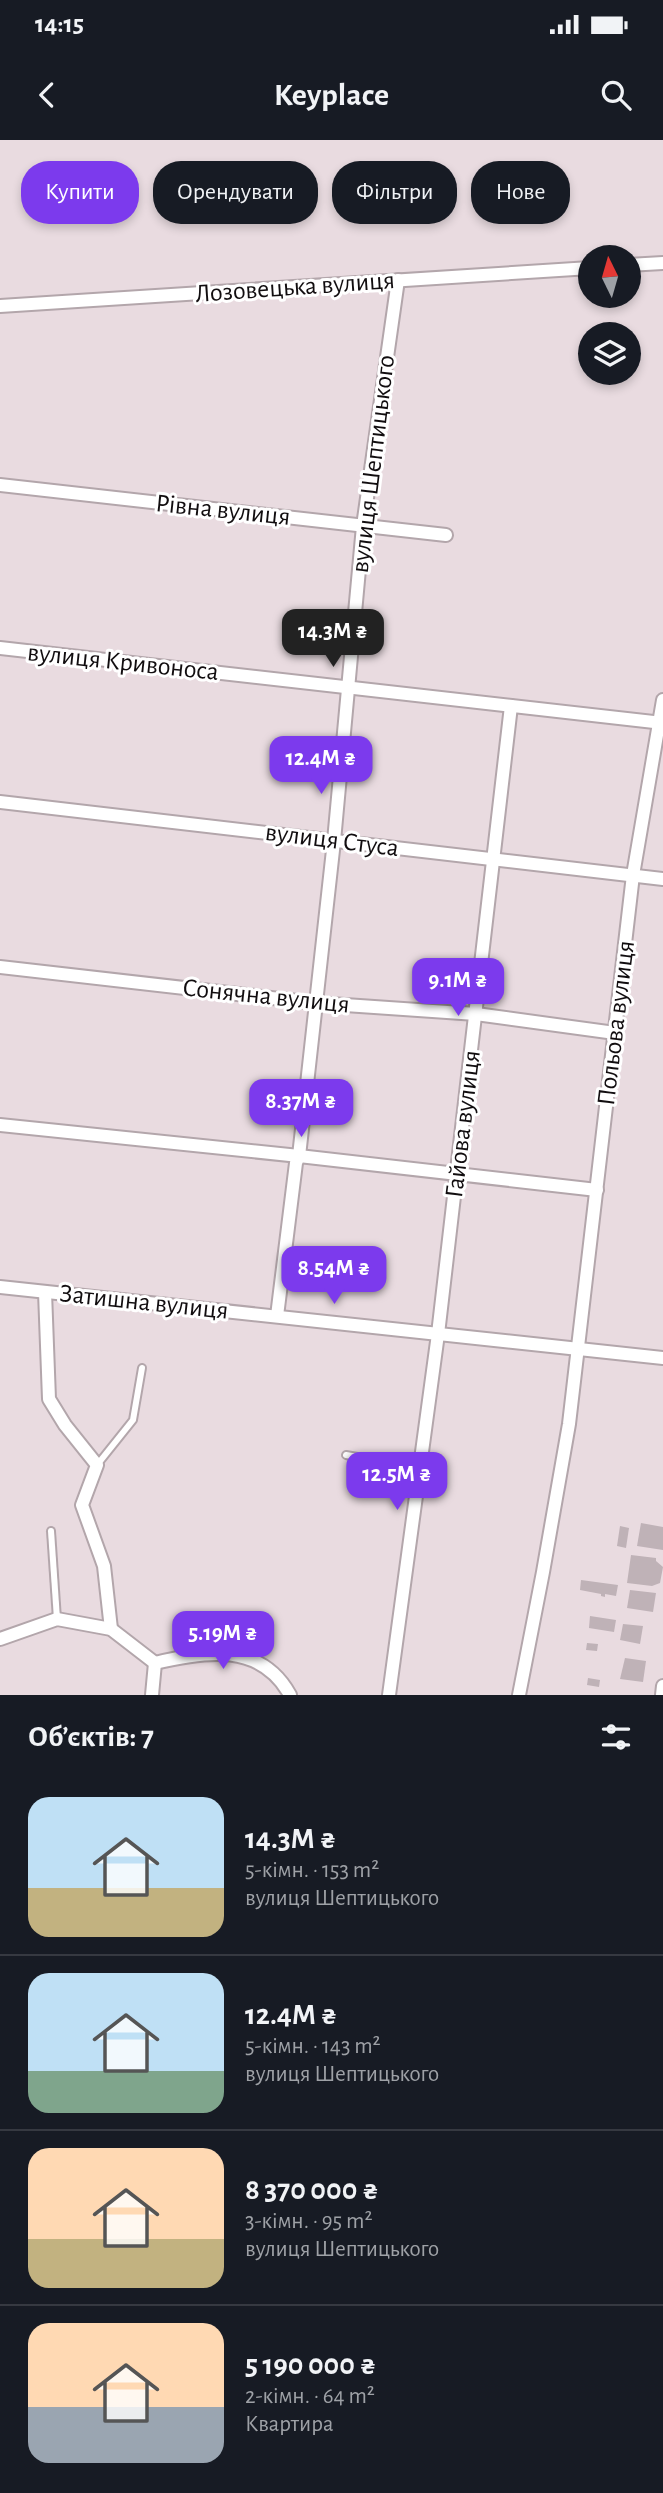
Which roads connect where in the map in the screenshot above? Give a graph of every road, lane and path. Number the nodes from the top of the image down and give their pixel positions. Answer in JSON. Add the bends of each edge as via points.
{"nodes":[{"id":1,"x":663,"y":263,"type":"edge"},
{"id":2,"x":641,"y":264,"type":"edge"},
{"id":3,"x":578,"y":269,"type":"edge"},
{"id":4,"x":398,"y":280,"type":"junction"},
{"id":5,"x":0,"y":306,"type":"edge"},
{"id":6,"x":0,"y":485,"type":"edge"},
{"id":7,"x":363,"y":526,"type":"junction"},
{"id":8,"x":446,"y":535,"type":"dead end"},
{"id":9,"x":0,"y":648,"type":"edge"},
{"id":10,"x":347,"y":687,"type":"junction"},
{"id":11,"x":663,"y":700,"type":"edge"},
{"id":12,"x":512,"y":706,"type":"junction"},
{"id":13,"x":662,"y":723,"type":"edge"},
{"id":14,"x":0,"y":802,"type":"edge"},
{"id":15,"x":334,"y":841,"type":"junction"},
{"id":16,"x":494,"y":859,"type":"junction"},
{"id":17,"x":633,"y":875,"type":"junction"},
{"id":18,"x":663,"y":879,"type":"edge"},
{"id":19,"x":0,"y":967,"type":"edge"},
{"id":20,"x":316,"y":1003,"type":"junction"},
{"id":21,"x":475,"y":1014,"type":"junction"},
{"id":22,"x":615,"y":1033,"type":"junction"},
{"id":23,"x":0,"y":1125,"type":"edge"},
{"id":24,"x":299,"y":1156,"type":"junction"},
{"id":25,"x":457,"y":1173,"type":"junction"},
{"id":26,"x":597,"y":1190,"type":"junction"},
{"id":27,"x":0,"y":1287,"type":"edge"},
{"id":28,"x":45,"y":1292,"type":"junction"},
{"id":29,"x":277,"y":1316,"type":"junction"},
{"id":30,"x":438,"y":1334,"type":"junction"},
{"id":31,"x":578,"y":1347,"type":"junction"},
{"id":32,"x":663,"y":1358,"type":"edge"},
{"id":33,"x":142,"y":1368,"type":"dead end"},
{"id":34,"x":346,"y":1455,"type":"dead end"},
{"id":35,"x":421,"y":1464,"type":"junction"},
{"id":36,"x":97,"y":1465,"type":"junction"},
{"id":37,"x":51,"y":1531,"type":"dead end"},
{"id":38,"x":57,"y":1619,"type":"junction"},
{"id":39,"x":111,"y":1629,"type":"junction"},
{"id":40,"x":0,"y":1639,"type":"edge"},
{"id":41,"x":155,"y":1663,"type":"junction"},
{"id":42,"x":663,"y":1686,"type":"edge"},
{"id":43,"x":152,"y":1695,"type":"edge"},
{"id":44,"x":290,"y":1695,"type":"edge"},
{"id":45,"x":389,"y":1695,"type":"edge"},
{"id":46,"x":519,"y":1695,"type":"edge"},
{"id":47,"x":662,"y":1695,"type":"edge"}],
"edges":[{"from":1,"to":2,"type":"street"},
{"from":3,"to":4,"type":"street","name":"Лозовецька вулиця"},
{"from":4,"to":5,"type":"street","name":"Лозовецька вулиця"},
{"from":4,"to":7,"type":"street","name":"вулиця Шептицького"},
{"from":6,"to":7,"type":"street","name":"Рівна вулиця"},
{"from":7,"to":8,"type":"street","name":"Рівна вулиця"},
{"from":7,"to":10,"type":"street","name":"вулиця Шептицького"},
{"from":9,"to":10,"type":"street","name":"вулиця Кривоноса"},
{"from":10,"to":12,"type":"street","name":"вулиця Кривоноса"},
{"from":10,"to":15,"type":"street","name":"вулиця Шептицького"},
{"from":11,"to":13,"type":"street","name":"Польова вулиця"},
{"from":12,"to":13,"type":"street","name":"вулиця Кривоноса"},
{"from":12,"to":16,"type":"street","name":"Гайова вулиця"},
{"from":13,"to":17,"type":"street","name":"Польова вулиця"},
{"from":14,"to":15,"type":"street","name":"вулиця Стуса"},
{"from":15,"to":16,"type":"street","name":"вулиця Стуса"},
{"from":15,"to":20,"type":"street","name":"вулиця Шептицького"},
{"from":16,"to":17,"type":"street","name":"вулиця Стуса"},
{"from":16,"to":21,"type":"street","name":"Гайова вулиця"},
{"from":17,"to":18,"type":"street","name":"вулиця Стуса"},
{"from":17,"to":22,"type":"street","name":"Польова вулиця"},
{"from":19,"to":20,"type":"street","name":"Сонячна вулиця"},
{"from":20,"to":21,"type":"street","name":"Сонячна вулиця"},
{"from":20,"to":24,"type":"street","name":"вулиця Шептицького"},
{"from":21,"to":22,"type":"street","name":"Сонячна вулиця"},
{"from":21,"to":25,"type":"street","name":"Гайова вулиця"},
{"from":22,"to":26,"type":"street","name":"Польова вулиця"},
{"from":23,"to":24,"type":"street"},
{"from":24,"to":25,"type":"street"},
{"from":24,"to":29,"type":"street","name":"вулиця Шептицького"},
{"from":25,"to":26,"type":"street"},
{"from":25,"to":30,"type":"street","name":"Гайова вулиця"},
{"from":26,"to":31,"type":"street","name":"Польова вулиця"},
{"from":27,"to":28,"type":"street","name":"Затишна вулиця"},
{"from":28,"to":29,"type":"street","name":"Затишна вулиця"},
{"from":28,"to":36,"type":"street","via":[[49,1399]]},
{"from":29,"to":30,"type":"street","name":"Затишна вулиця"},
{"from":30,"to":31,"type":"street","name":"Затишна вулиця"},
{"from":30,"to":35,"type":"street","name":"Гайова вулиця"},
{"from":31,"to":32,"type":"street","name":"Затишна вулиця"},
{"from":31,"to":46,"type":"street","name":"Польова вулиця","via":[[544,1572]]},
{"from":33,"to":36,"type":"lane","via":[[133,1420]]},
{"from":34,"to":35,"type":"lane"},
{"from":35,"to":45,"type":"street","name":"Гайова вулиця"},
{"from":36,"to":39,"type":"street","via":[[82,1505],[104,1566]]},
{"from":37,"to":38,"type":"lane"},
{"from":38,"to":39,"type":"street"},
{"from":38,"to":40,"type":"street"},
{"from":39,"to":41,"type":"street"},
{"from":41,"to":43,"type":"street"},
{"from":41,"to":44,"type":"street","via":[[219,1653],[247,1657],[281,1679]]},
{"from":42,"to":47,"type":"street"}]}
